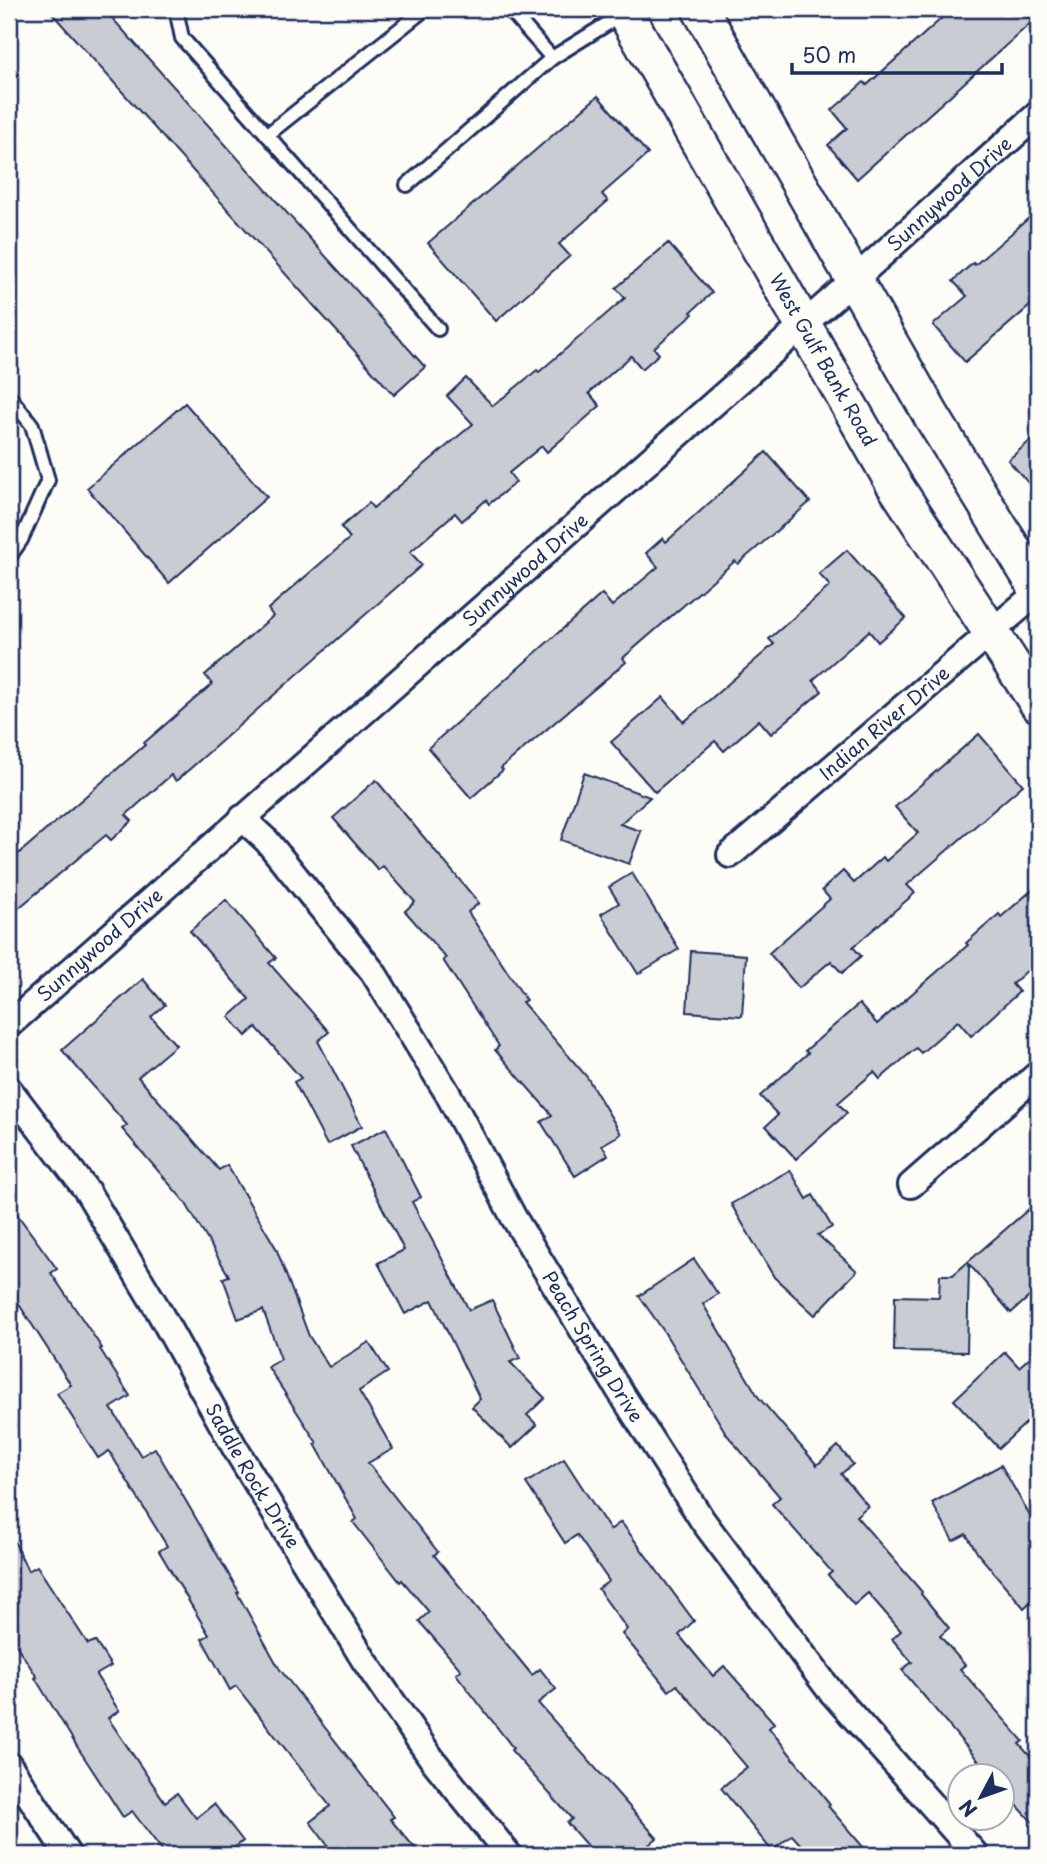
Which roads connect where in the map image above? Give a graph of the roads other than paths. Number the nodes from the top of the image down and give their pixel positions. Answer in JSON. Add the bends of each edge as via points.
{"nodes":[{"id":1,"x":176,"y":9,"type":"edge"},
{"id":2,"x":425,"y":9,"type":"edge"},
{"id":3,"x":509,"y":9,"type":"edge"},
{"id":4,"x":700,"y":9,"type":"edge"},
{"id":5,"x":624,"y":11,"type":"edge"},
{"id":6,"x":552,"y":58,"type":"junction"},
{"id":7,"x":1038,"y":114,"type":"edge"},
{"id":8,"x":267,"y":135,"type":"junction"},
{"id":9,"x":407,"y":184,"type":"dead end"},
{"id":10,"x":854,"y":280,"type":"junction"},
{"id":11,"x":803,"y":323,"type":"junction"},
{"id":12,"x":438,"y":329,"type":"dead end"},
{"id":13,"x":9,"y":396,"type":"edge"},
{"id":14,"x":9,"y":557,"type":"edge"},
{"id":15,"x":1038,"y":591,"type":"edge"},
{"id":16,"x":991,"y":633,"type":"junction"},
{"id":17,"x":1038,"y":704,"type":"edge"},
{"id":18,"x":242,"y":818,"type":"junction"},
{"id":19,"x":730,"y":855,"type":"dead end"},
{"id":20,"x":9,"y":1025,"type":"edge"},
{"id":21,"x":1038,"y":1074,"type":"edge"},
{"id":22,"x":9,"y":1089,"type":"edge"},
{"id":23,"x":911,"y":1185,"type":"dead end"},
{"id":24,"x":9,"y":1765,"type":"edge"},
{"id":25,"x":68,"y":1855,"type":"edge"},
{"id":26,"x":509,"y":1855,"type":"edge"},
{"id":27,"x":976,"y":1855,"type":"edge"}],
"edges":[{"from":1,"to":8,"type":"lane","via":[[182,38]]},
{"from":2,"to":8,"type":"lane"},
{"from":3,"to":6,"type":"lane"},
{"from":4,"to":10,"type":"main road"},
{"from":5,"to":6,"type":"lane"},
{"from":5,"to":11,"type":"main road","name":"West Gulf Bank Road"},
{"from":6,"to":9,"type":"lane"},
{"from":7,"to":10,"type":"street","name":"Sunnywood Drive"},
{"from":8,"to":12,"type":"lane"},
{"from":10,"to":11,"type":"street","name":"Sunnywood Drive"},
{"from":10,"to":15,"type":"main road"},
{"from":11,"to":16,"type":"main road","name":"West Gulf Bank Road","via":[[894,484]]},
{"from":11,"to":18,"type":"street","name":"Sunnywood Drive"},
{"from":13,"to":14,"type":"lane","via":[[32,425],[48,480]]},
{"from":15,"to":16,"type":"street","name":"Indian River Drive"},
{"from":16,"to":17,"type":"main road","name":"West Gulf Bank Road"},
{"from":16,"to":19,"type":"street","name":"Indian River Drive"},
{"from":18,"to":20,"type":"street","name":"Sunnywood Drive"},
{"from":18,"to":27,"type":"street","name":"Peach Spring Drive","via":[[267,841],[373,972],[448,1094],[514,1218],[703,1521],[828,1688]]},
{"from":21,"to":23,"type":"street"},
{"from":22,"to":26,"type":"street","name":"Saddle Rock Drive","via":[[87,1191],[364,1660],[432,1759]]},
{"from":24,"to":25,"type":"street"}]}
